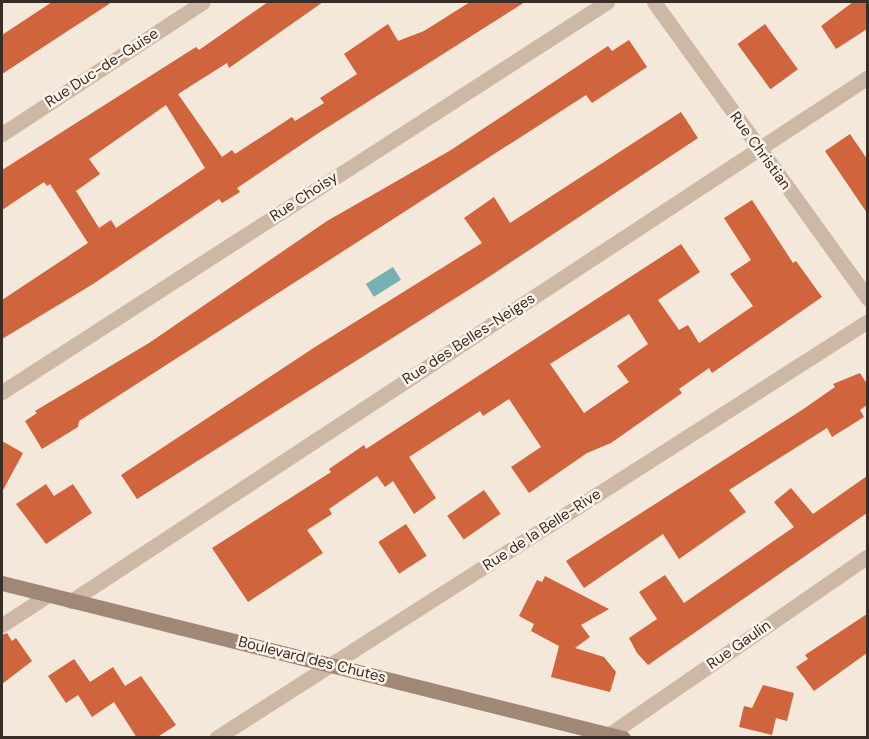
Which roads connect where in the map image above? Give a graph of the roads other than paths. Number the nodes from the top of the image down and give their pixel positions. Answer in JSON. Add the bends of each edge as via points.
{"nodes":[{"id":1,"x":203,"y":2,"type":"edge"},
{"id":2,"x":607,"y":2,"type":"edge"},
{"id":3,"x":654,"y":2,"type":"edge"},
{"id":4,"x":867,"y":77,"type":"edge"},
{"id":5,"x":2,"y":134,"type":"edge"},
{"id":6,"x":758,"y":149,"type":"junction"},
{"id":7,"x":867,"y":299,"type":"edge"},
{"id":8,"x":867,"y":321,"type":"edge"},
{"id":9,"x":2,"y":392,"type":"edge"},
{"id":10,"x":867,"y":556,"type":"edge"},
{"id":11,"x":2,"y":583,"type":"edge"},
{"id":12,"x":48,"y":595,"type":"junction"},
{"id":13,"x":71,"y":601,"type":"junction"},
{"id":14,"x":2,"y":625,"type":"edge"},
{"id":15,"x":332,"y":665,"type":"junction"},
{"id":16,"x":616,"y":736,"type":"edge"},
{"id":17,"x":216,"y":738,"type":"edge"}],
"edges":[{"from":1,"to":5,"type":"street","name":"Rue Duc-de-Guise"},
{"from":2,"to":9,"type":"street","name":"Rue Choisy"},
{"from":3,"to":6,"type":"street","name":"Rue Christian"},
{"from":4,"to":6,"type":"street","name":"Rue des Belles-Neiges"},
{"from":6,"to":7,"type":"street","name":"Rue Christian"},
{"from":6,"to":13,"type":"street","name":"Rue des Belles-Neiges"},
{"from":8,"to":15,"type":"street","name":"Rue de la Belle-Rive"},
{"from":10,"to":16,"type":"street","name":"Rue Gaulin"},
{"from":11,"to":12,"type":"street","name":"Boulevard des Chutes"},
{"from":12,"to":13,"type":"street","name":"Boulevard des Chutes"},
{"from":12,"to":14,"type":"street"},
{"from":13,"to":15,"type":"street","name":"Boulevard des Chutes"},
{"from":15,"to":16,"type":"street","name":"Boulevard des Chutes"},
{"from":15,"to":17,"type":"street","name":"Rue de la Belle-Rive"}]}
